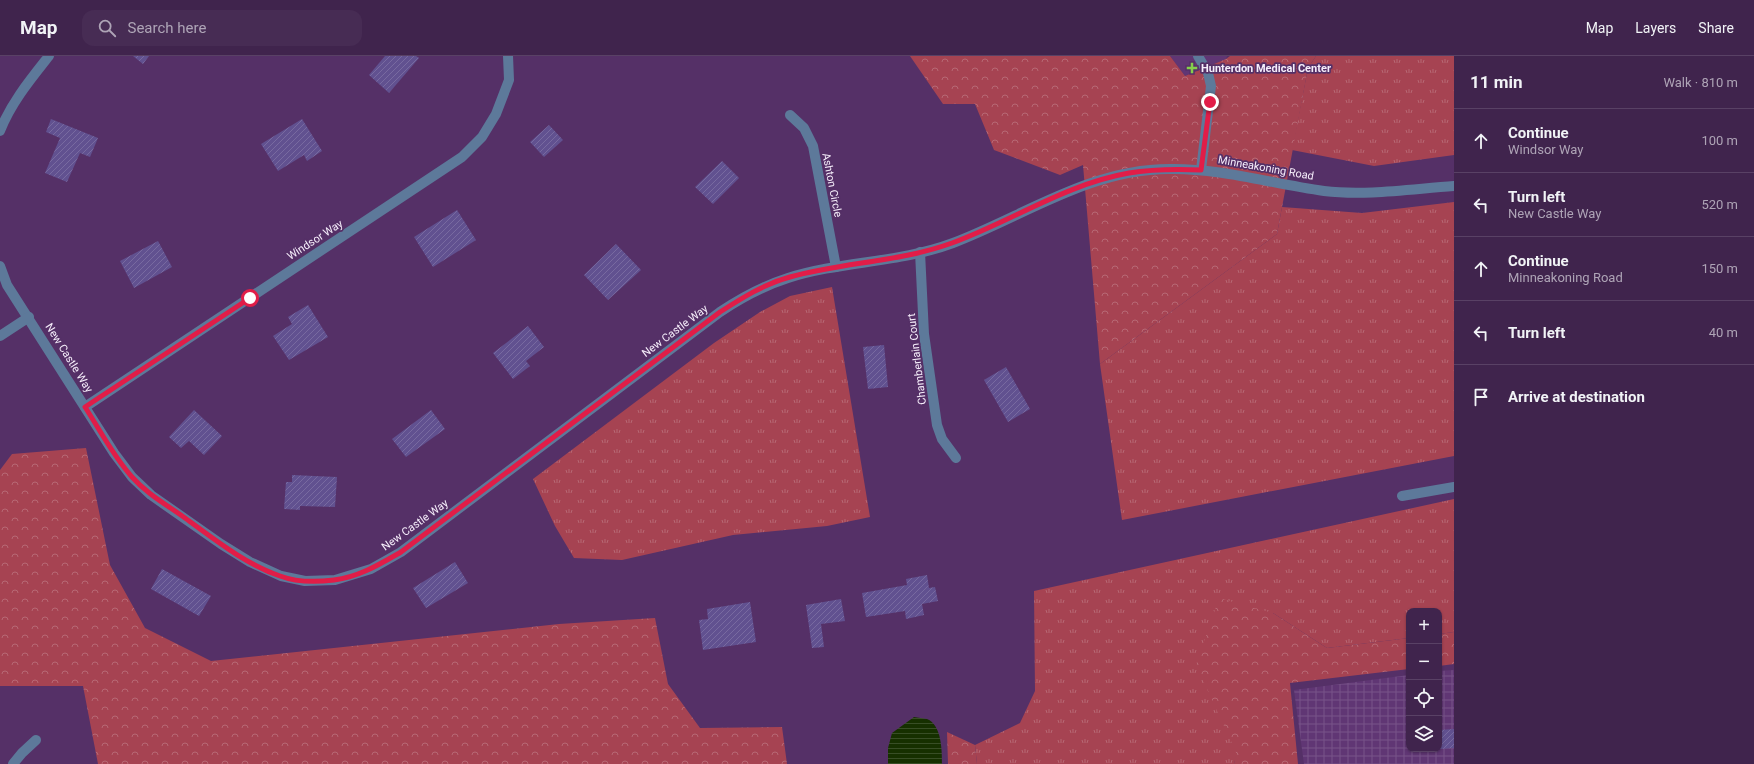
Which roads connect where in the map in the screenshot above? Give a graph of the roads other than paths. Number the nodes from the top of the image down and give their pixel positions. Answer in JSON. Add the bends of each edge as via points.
{"nodes":[{"id":1,"x":49,"y":56,"type":"edge"},
{"id":2,"x":508,"y":56,"type":"edge"},
{"id":3,"x":1198,"y":56,"type":"edge"},
{"id":4,"x":790,"y":115,"type":"dead end"},
{"id":5,"x":0,"y":131,"type":"edge"},
{"id":6,"x":1201,"y":170,"type":"junction"},
{"id":7,"x":1454,"y":186,"type":"edge"},
{"id":8,"x":920,"y":252,"type":"junction"},
{"id":9,"x":0,"y":266,"type":"edge"},
{"id":10,"x":836,"y":267,"type":"junction"},
{"id":11,"x":29,"y":317,"type":"junction"},
{"id":12,"x":0,"y":336,"type":"edge"},
{"id":13,"x":85,"y":407,"type":"junction"},
{"id":14,"x":956,"y":458,"type":"dead end"},
{"id":15,"x":1454,"y":486,"type":"edge"},
{"id":16,"x":1402,"y":496,"type":"dead end"},
{"id":17,"x":36,"y":740,"type":"dead end"},
{"id":18,"x":13,"y":764,"type":"edge"}],
"edges":[{"from":1,"to":5,"type":"street","via":[[7,113]]},
{"from":2,"to":13,"type":"street","name":"Windsor Way","via":[[509,80],[496,114],[482,137],[462,157]]},
{"from":3,"to":6,"type":"street","via":[[1208,73],[1211,86]]},
{"from":4,"to":10,"type":"street","name":"Ashton Circle","via":[[804,128],[813,146]]},
{"from":6,"to":7,"type":"street","name":"Minneakoning Road","via":[[1324,191]]},
{"from":6,"to":8,"type":"street","name":"Minneakoning Road","via":[[1167,168],[1100,180],[952,243]]},
{"from":8,"to":10,"type":"street","name":"New Castle Way"},
{"from":8,"to":14,"type":"street","name":"Chamberlain Court","via":[[924,334],[937,425],[942,438]]},
{"from":9,"to":11,"type":"street","name":"New Castle Way","via":[[7,285]]},
{"from":10,"to":13,"type":"street","name":"New Castle Way","via":[[790,277],[740,298],[401,552],[371,569],[335,580],[305,581],[280,576],[221,544],[151,494],[132,477]]},
{"from":11,"to":12,"type":"street"},
{"from":11,"to":13,"type":"street","name":"New Castle Way"},
{"from":15,"to":16,"type":"street"},
{"from":17,"to":18,"type":"street"}]}
